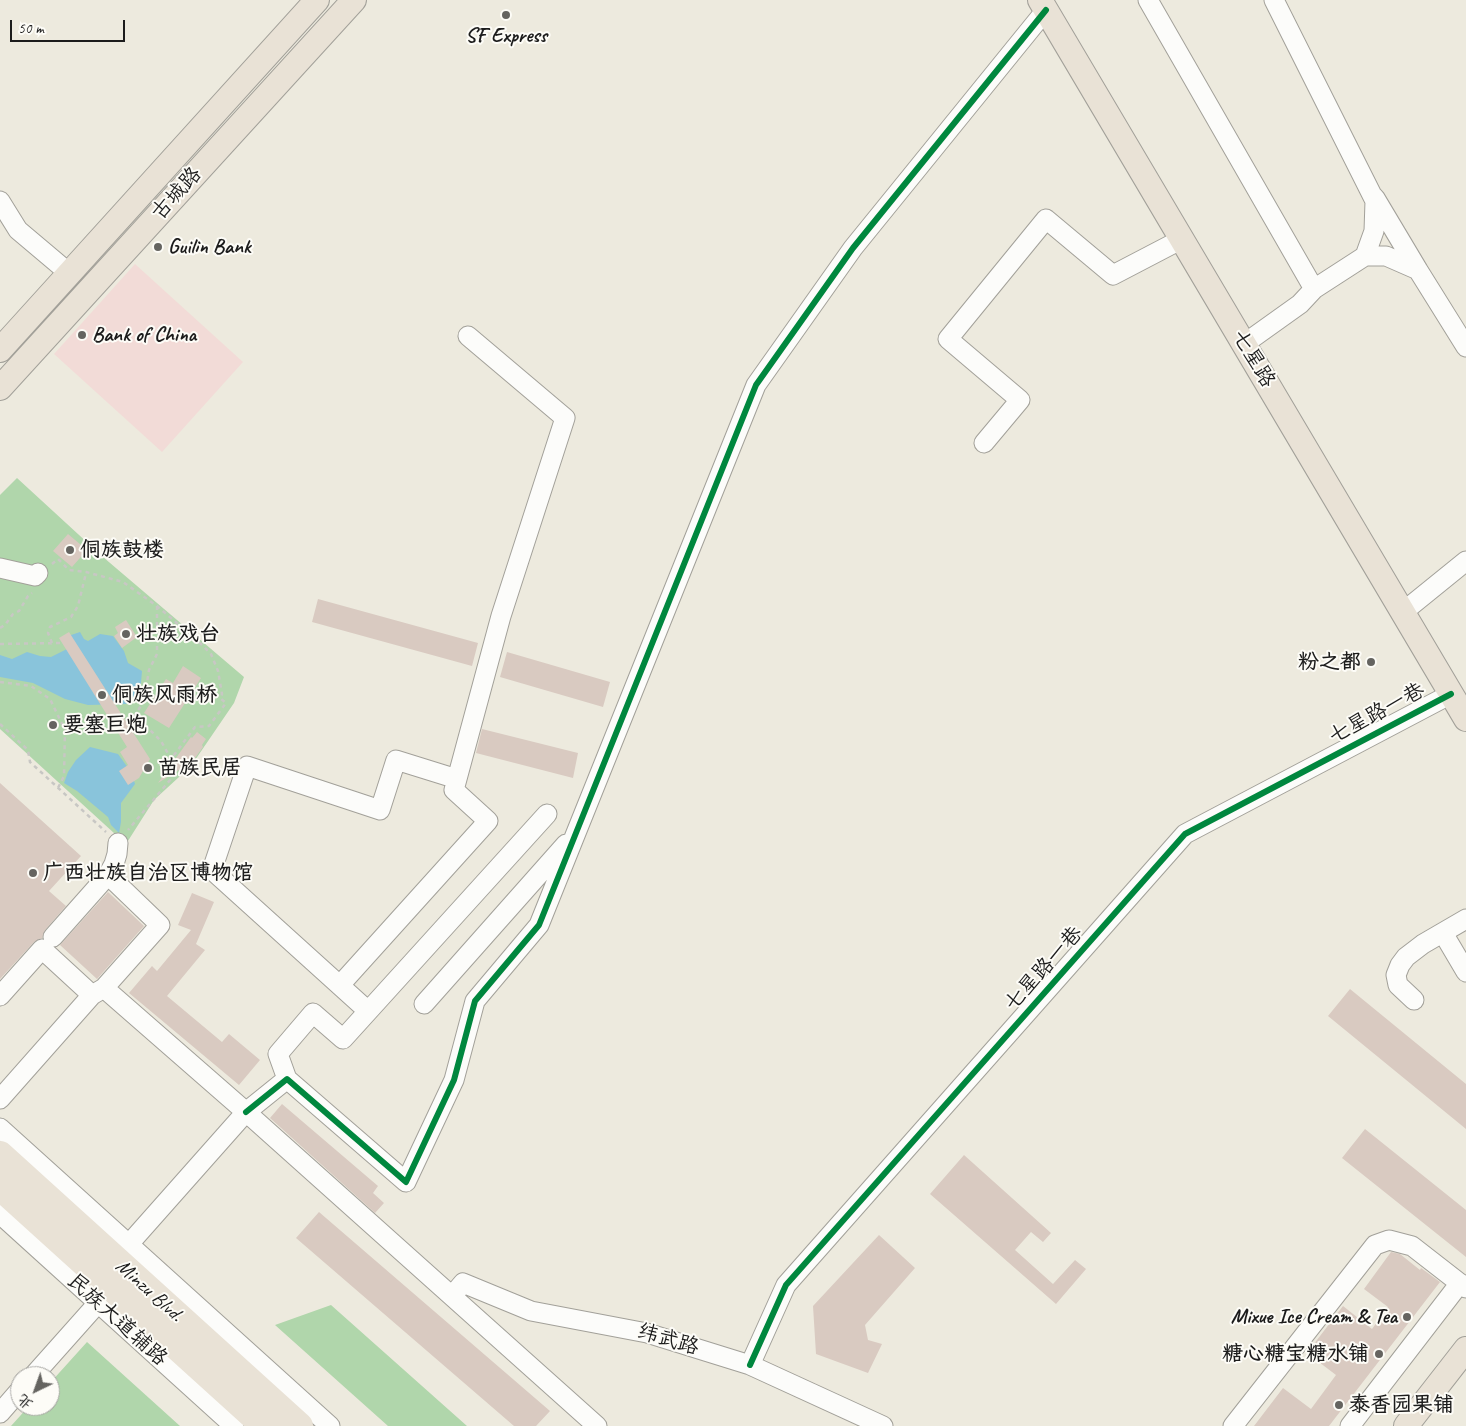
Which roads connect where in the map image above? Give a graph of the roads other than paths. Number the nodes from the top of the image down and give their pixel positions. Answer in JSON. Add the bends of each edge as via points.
{"nodes":[{"id":1,"x":317,"y":0,"type":"edge"},
{"id":2,"x":354,"y":0,"type":"edge"},
{"id":3,"x":1148,"y":0,"type":"edge"},
{"id":4,"x":1274,"y":0,"type":"edge"},
{"id":5,"x":1043,"y":5,"type":"edge"},
{"id":6,"x":1368,"y":186,"type":"junction"},
{"id":7,"x":0,"y":201,"type":"edge"},
{"id":8,"x":1182,"y":239,"type":"junction"},
{"id":9,"x":1365,"y":256,"type":"junction"},
{"id":10,"x":1418,"y":270,"type":"junction"},
{"id":11,"x":69,"y":274,"type":"junction"},
{"id":12,"x":1314,"y":289,"type":"junction"},
{"id":13,"x":468,"y":336,"type":"dead end"},
{"id":14,"x":1244,"y":344,"type":"junction"},
{"id":15,"x":1466,"y":347,"type":"edge"},
{"id":16,"x":0,"y":350,"type":"edge"},
{"id":17,"x":0,"y":388,"type":"edge"},
{"id":18,"x":984,"y":443,"type":"dead end"},
{"id":19,"x":1466,"y":561,"type":"edge"},
{"id":20,"x":0,"y":568,"type":"edge"},
{"id":21,"x":37,"y":575,"type":"road end"},
{"id":22,"x":1403,"y":612,"type":"junction"},
{"id":23,"x":1451,"y":694,"type":"junction"},
{"id":24,"x":1466,"y":719,"type":"edge"},
{"id":25,"x":457,"y":780,"type":"junction"},
{"id":26,"x":547,"y":814,"type":"dead end"},
{"id":27,"x":576,"y":833,"type":"junction"},
{"id":28,"x":118,"y":843,"type":"road end"},
{"id":29,"x":108,"y":875,"type":"junction"},
{"id":30,"x":1466,"y":919,"type":"edge"},
{"id":31,"x":1443,"y":932,"type":"junction"},
{"id":32,"x":53,"y":936,"type":"dead end"},
{"id":33,"x":1466,"y":972,"type":"edge"},
{"id":34,"x":340,"y":985,"type":"junction"},
{"id":35,"x":98,"y":992,"type":"junction"},
{"id":36,"x":0,"y":996,"type":"edge"},
{"id":37,"x":1414,"y":1000,"type":"dead end"},
{"id":38,"x":424,"y":1004,"type":"dead end"},
{"id":39,"x":368,"y":1011,"type":"junction"},
{"id":40,"x":287,"y":1079,"type":"junction"},
{"id":41,"x":0,"y":1100,"type":"edge"},
{"id":42,"x":246,"y":1112,"type":"junction"},
{"id":43,"x":0,"y":1128,"type":"edge"},
{"id":44,"x":0,"y":1155,"type":"edge"},
{"id":45,"x":0,"y":1186,"type":"edge"},
{"id":46,"x":0,"y":1214,"type":"edge"},
{"id":47,"x":129,"y":1244,"type":"junction"},
{"id":48,"x":1463,"y":1286,"type":"edge"},
{"id":49,"x":452,"y":1296,"type":"junction"},
{"id":50,"x":98,"y":1303,"type":"junction"},
{"id":51,"x":1466,"y":1349,"type":"edge"},
{"id":52,"x":750,"y":1365,"type":"junction"},
{"id":53,"x":42,"y":1366,"type":"edge"},
{"id":54,"x":10,"y":1402,"type":"edge"},
{"id":55,"x":0,"y":1413,"type":"edge"},
{"id":56,"x":234,"y":1426,"type":"edge"},
{"id":57,"x":265,"y":1426,"type":"edge"},
{"id":58,"x":299,"y":1426,"type":"edge"},
{"id":59,"x":330,"y":1426,"type":"edge"},
{"id":60,"x":597,"y":1426,"type":"edge"},
{"id":61,"x":882,"y":1426,"type":"edge"},
{"id":62,"x":1233,"y":1426,"type":"edge"},
{"id":63,"x":1350,"y":1426,"type":"edge"},
{"id":64,"x":1406,"y":1426,"type":"edge"}],
"edges":[{"from":1,"to":11,"type":"main road","name":"古城路"},
{"from":2,"to":17,"type":"main road","name":"古城路"},
{"from":3,"to":12,"type":"street"},
{"from":4,"to":6,"type":"street"},
{"from":5,"to":8,"type":"main road","name":"七星路"},
{"from":5,"to":27,"type":"street","via":[[853,248],[756,385]]},
{"from":6,"to":9,"type":"street","via":[[1375,201],[1375,216],[1374,231]]},
{"from":6,"to":10,"type":"street"},
{"from":7,"to":11,"type":"street","via":[[18,230]]},
{"from":8,"to":14,"type":"main road","name":"七星路"},
{"from":8,"to":18,"type":"street","via":[[1113,275],[1046,219],[948,339],[1020,400]]},
{"from":9,"to":10,"type":"street","via":[[1386,256]]},
{"from":9,"to":12,"type":"street"},
{"from":10,"to":15,"type":"street"},
{"from":11,"to":16,"type":"main road","name":"古城路"},
{"from":12,"to":14,"type":"street","via":[[1300,304]]},
{"from":13,"to":25,"type":"street","via":[[564,418],[501,616]]},
{"from":14,"to":22,"type":"main road","name":"七星路"},
{"from":19,"to":22,"type":"street"},
{"from":20,"to":21,"type":"street"},
{"from":22,"to":23,"type":"main road","name":"七星路"},
{"from":23,"to":24,"type":"main road","name":"七星路"},
{"from":23,"to":52,"type":"street","name":"七星路一巷","via":[[1185,834],[786,1284]]},
{"from":25,"to":34,"type":"street","via":[[454,790],[488,821]]},
{"from":25,"to":34,"type":"street","via":[[396,760],[380,810],[247,766],[212,870]]},
{"from":26,"to":39,"type":"street"},
{"from":27,"to":38,"type":"street"},
{"from":27,"to":40,"type":"street","via":[[539,925],[475,1001],[454,1080],[406,1182]]},
{"from":28,"to":29,"type":"street"},
{"from":29,"to":32,"type":"street"},
{"from":29,"to":35,"type":"street","via":[[160,925]]},
{"from":30,"to":31,"type":"street"},
{"from":31,"to":33,"type":"street"},
{"from":31,"to":37,"type":"street","via":[[1406,957],[1400,965],[1396,975],[1398,985]]},
{"from":34,"to":39,"type":"street"},
{"from":35,"to":36,"type":"street","via":[[42,949]]},
{"from":35,"to":41,"type":"street"},
{"from":35,"to":42,"type":"street"},
{"from":39,"to":40,"type":"street","via":[[342,1039],[313,1013],[278,1054]]},
{"from":40,"to":42,"type":"street"},
{"from":42,"to":47,"type":"street"},
{"from":42,"to":49,"type":"street"},
{"from":43,"to":47,"type":"street"},
{"from":44,"to":58,"type":"highway","name":"Minzu Blvd."},
{"from":45,"to":57,"type":"highway","name":"Minzu Blvd."},
{"from":46,"to":50,"type":"street","name":"民族大道辅路"},
{"from":47,"to":59,"type":"street"},
{"from":48,"to":62,"type":"street","via":[[1412,1246],[1389,1240],[1375,1245]]},
{"from":48,"to":63,"type":"street"},
{"from":49,"to":52,"type":"street","name":"纬武路","via":[[463,1282],[531,1311],[647,1333]]},
{"from":49,"to":60,"type":"street"},
{"from":50,"to":53,"type":"street"},
{"from":50,"to":56,"type":"street","name":"民族大道辅路"},
{"from":51,"to":64,"type":"main road"},
{"from":52,"to":61,"type":"street","name":"纬武路"},
{"from":54,"to":55,"type":"street"}]}
